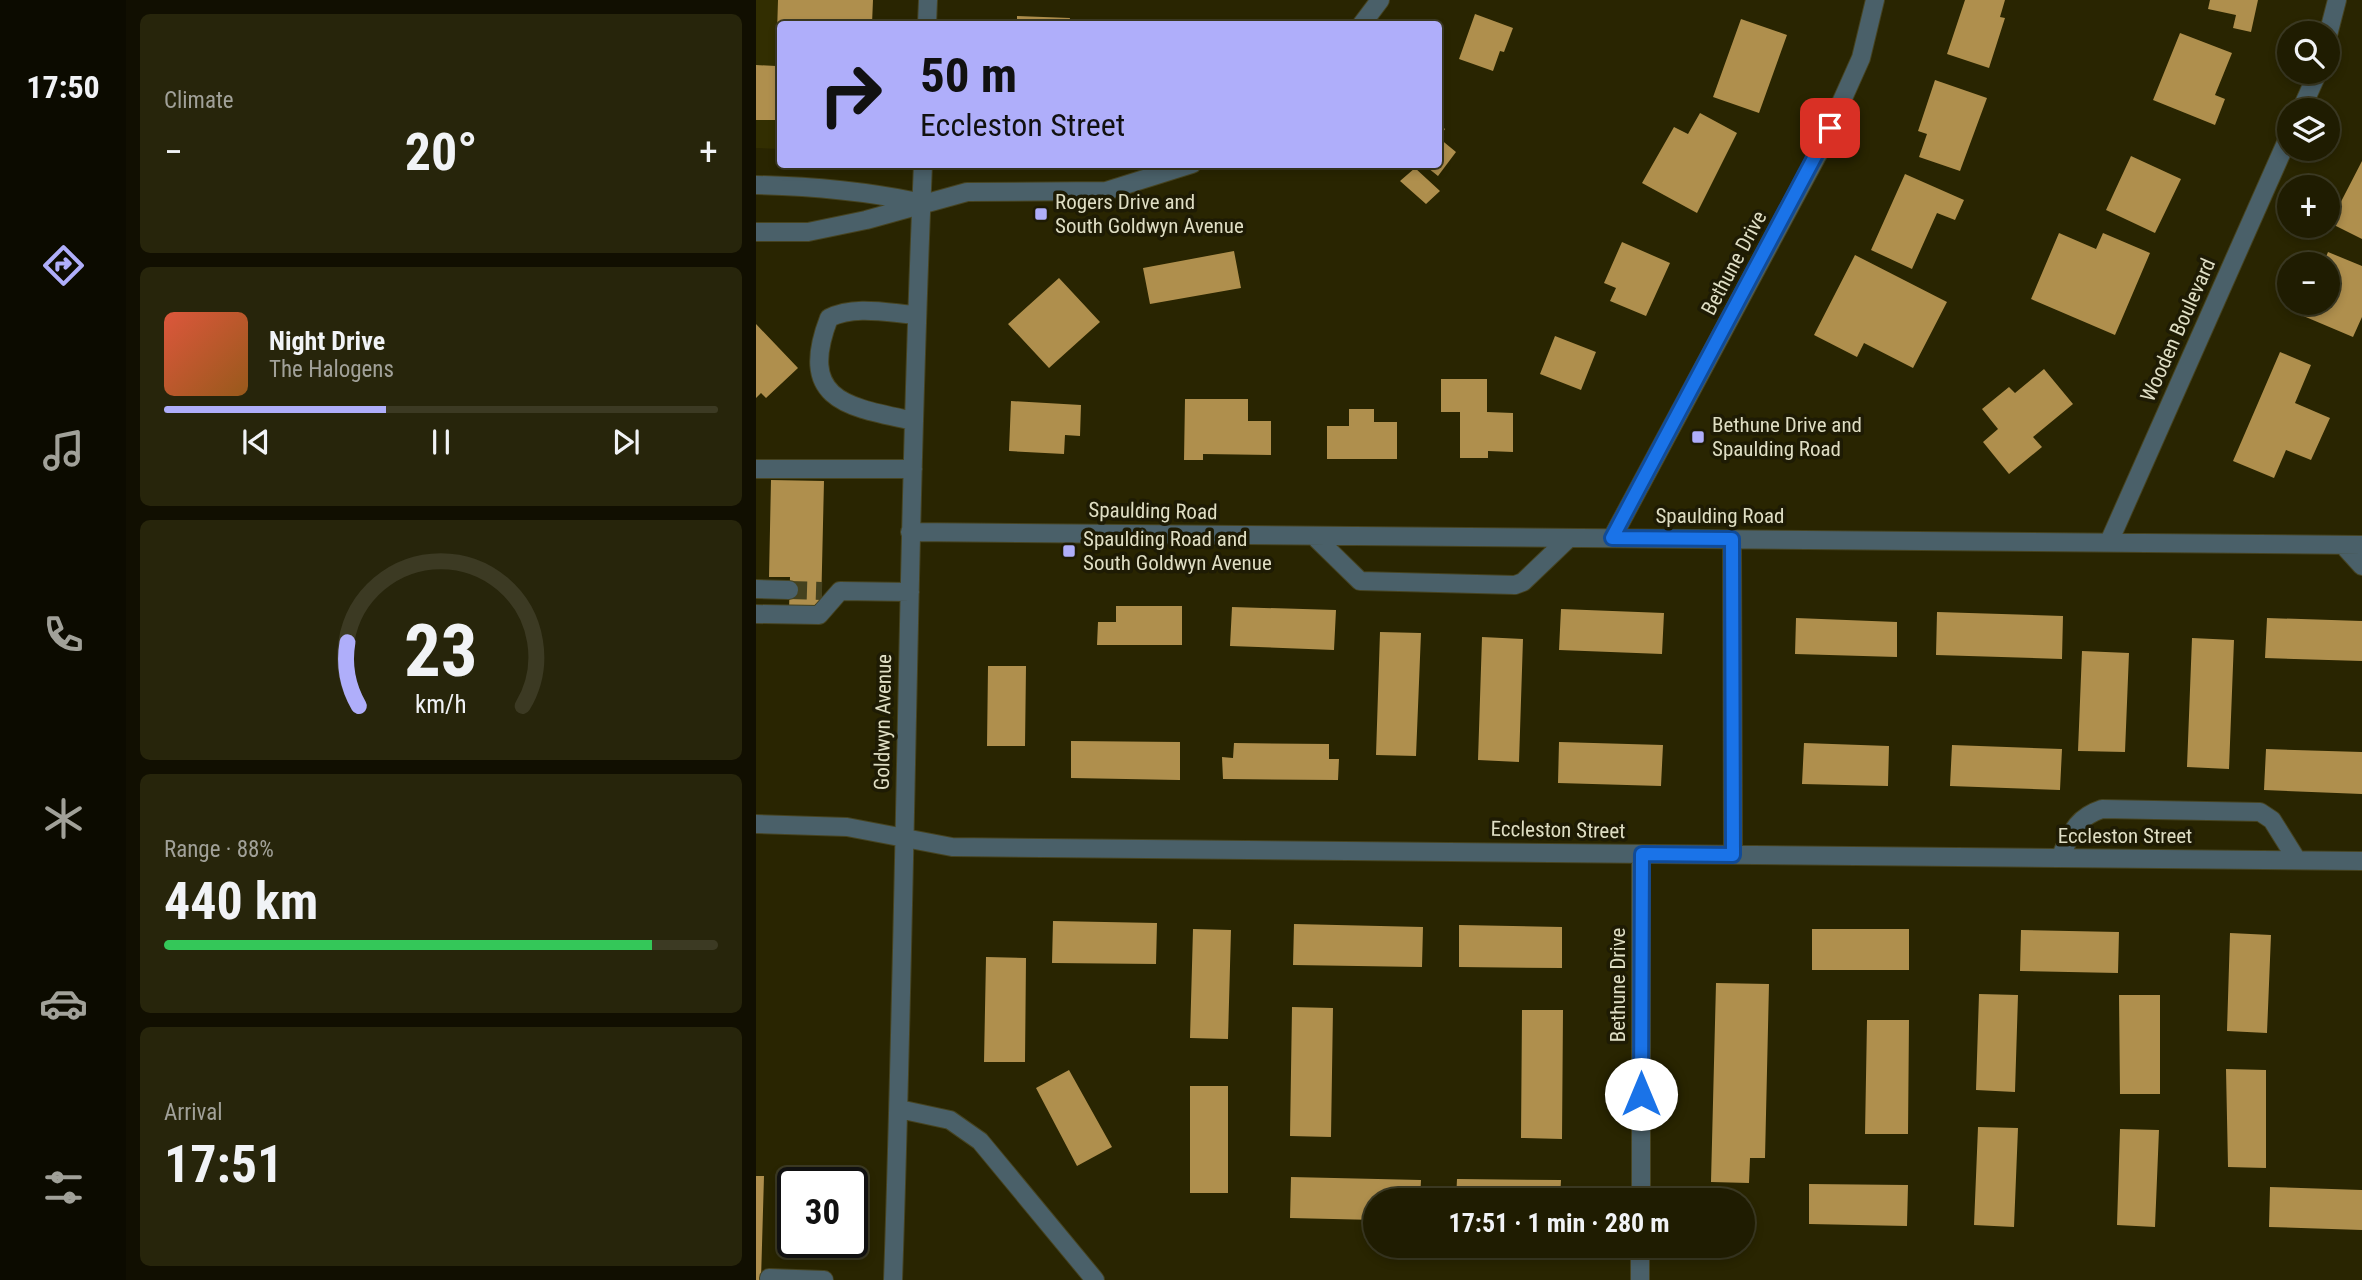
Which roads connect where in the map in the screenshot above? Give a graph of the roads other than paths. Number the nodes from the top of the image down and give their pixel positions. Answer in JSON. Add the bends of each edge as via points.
{"nodes":[{"id":1,"x":928,"y":0,"type":"edge"},
{"id":2,"x":1380,"y":0,"type":"edge"},
{"id":3,"x":1875,"y":0,"type":"edge"},
{"id":4,"x":2337,"y":0,"type":"edge"},
{"id":5,"x":927,"y":21,"type":"edge"},
{"id":6,"x":1364,"y":21,"type":"edge"},
{"id":7,"x":2332,"y":21,"type":"edge"},
{"id":8,"x":2278,"y":161,"type":"edge"},
{"id":9,"x":923,"y":168,"type":"edge"},
{"id":10,"x":1179,"y":168,"type":"edge"},
{"id":11,"x":756,"y":185,"type":"edge"},
{"id":12,"x":921,"y":203,"type":"junction"},
{"id":13,"x":756,"y":232,"type":"edge"},
{"id":14,"x":917,"y":315,"type":"junction"},
{"id":15,"x":914,"y":421,"type":"junction"},
{"id":16,"x":756,"y":469,"type":"edge"},
{"id":17,"x":913,"y":469,"type":"junction"},
{"id":18,"x":910,"y":532,"type":"junction"},
{"id":19,"x":1314,"y":536,"type":"junction"},
{"id":20,"x":1569,"y":538,"type":"junction"},
{"id":21,"x":1612,"y":538,"type":"junction"},
{"id":22,"x":1732,"y":539,"type":"junction"},
{"id":23,"x":2109,"y":542,"type":"junction"},
{"id":24,"x":2343,"y":545,"type":"junction"},
{"id":25,"x":2362,"y":545,"type":"edge"},
{"id":26,"x":2362,"y":566,"type":"edge"},
{"id":27,"x":756,"y":589,"type":"edge"},
{"id":28,"x":789,"y":590,"type":"tunnel mouth"},
{"id":29,"x":821,"y":591,"type":"tunnel mouth"},
{"id":30,"x":841,"y":592,"type":"junction"},
{"id":31,"x":910,"y":592,"type":"junction"},
{"id":32,"x":756,"y":614,"type":"edge"},
{"id":33,"x":756,"y":824,"type":"edge"},
{"id":34,"x":903,"y":838,"type":"junction"},
{"id":35,"x":1642,"y":854,"type":"junction"},
{"id":36,"x":1733,"y":855,"type":"junction"},
{"id":37,"x":2060,"y":858,"type":"junction"},
{"id":38,"x":2297,"y":860,"type":"junction"},
{"id":39,"x":2362,"y":860,"type":"edge"},
{"id":40,"x":899,"y":1110,"type":"junction"},
{"id":41,"x":1640,"y":1188,"type":"edge"},
{"id":42,"x":1640,"y":1258,"type":"edge"},
{"id":43,"x":769,"y":1278,"type":"edge"},
{"id":44,"x":824,"y":1280,"type":"edge"},
{"id":45,"x":893,"y":1280,"type":"edge"},
{"id":46,"x":1094,"y":1280,"type":"edge"},
{"id":47,"x":1640,"y":1280,"type":"edge"}],
"edges":[{"from":1,"to":5,"type":"street"},
{"from":2,"to":6,"type":"street"},
{"from":3,"to":21,"type":"street","name":"Bethune Drive","via":[[1861,58],[1819,152]]},
{"from":4,"to":7,"type":"street"},
{"from":8,"to":23,"type":"street","name":"Wooden Boulevard"},
{"from":9,"to":12,"type":"street","name":"Goldwyn Avenue"},
{"from":10,"to":12,"type":"street","via":[[1106,191],[967,192]]},
{"from":11,"to":12,"type":"street","via":[[814,186]]},
{"from":12,"to":13,"type":"street","via":[[808,232]]},
{"from":12,"to":14,"type":"street","name":"Goldwyn Avenue"},
{"from":14,"to":15,"type":"street","name":"Goldwyn Avenue"},
{"from":14,"to":15,"type":"street","via":[[842,311],[829,318],[820,341],[818,367],[825,387],[840,401]]},
{"from":15,"to":17,"type":"street","name":"Goldwyn Avenue"},
{"from":16,"to":17,"type":"street"},
{"from":17,"to":18,"type":"street","name":"Goldwyn Avenue"},
{"from":18,"to":19,"type":"street","name":"Spaulding Road"},
{"from":18,"to":31,"type":"street","name":"Goldwyn Avenue"},
{"from":19,"to":20,"type":"street","name":"Spaulding Road"},
{"from":19,"to":20,"type":"street","via":[[1360,581],[1515,585]]},
{"from":20,"to":21,"type":"street","name":"Spaulding Road"},
{"from":21,"to":22,"type":"street","name":"Spaulding Road"},
{"from":22,"to":23,"type":"street","name":"Spaulding Road"},
{"from":22,"to":36,"type":"street"},
{"from":23,"to":24,"type":"street","name":"Spaulding Road"},
{"from":24,"to":25,"type":"street","name":"Spaulding Road"},
{"from":24,"to":26,"type":"street"},
{"from":27,"to":28,"type":"street"},
{"from":29,"to":30,"type":"street"},
{"from":30,"to":31,"type":"street"},
{"from":30,"to":32,"type":"street","via":[[819,615]]},
{"from":31,"to":34,"type":"street","name":"Goldwyn Avenue"},
{"from":33,"to":34,"type":"street","name":"Eccleston Street","via":[[846,827]]},
{"from":34,"to":35,"type":"street","name":"Eccleston Street","via":[[952,847]]},
{"from":34,"to":40,"type":"street","name":"Goldwyn Avenue"},
{"from":35,"to":36,"type":"street","name":"Eccleston Street"},
{"from":35,"to":41,"type":"street","name":"Bethune Drive"},
{"from":36,"to":37,"type":"street","name":"Eccleston Street"},
{"from":37,"to":38,"type":"street","name":"Eccleston Street"},
{"from":37,"to":38,"type":"street","via":[[2077,822],[2102,809],[2260,812],[2272,820]]},
{"from":38,"to":39,"type":"street","name":"Eccleston Street"},
{"from":40,"to":45,"type":"street","name":"Goldwyn Avenue"},
{"from":40,"to":46,"type":"street","via":[[950,1119],[980,1141]]},
{"from":42,"to":47,"type":"street"},
{"from":43,"to":44,"type":"street"}]}
